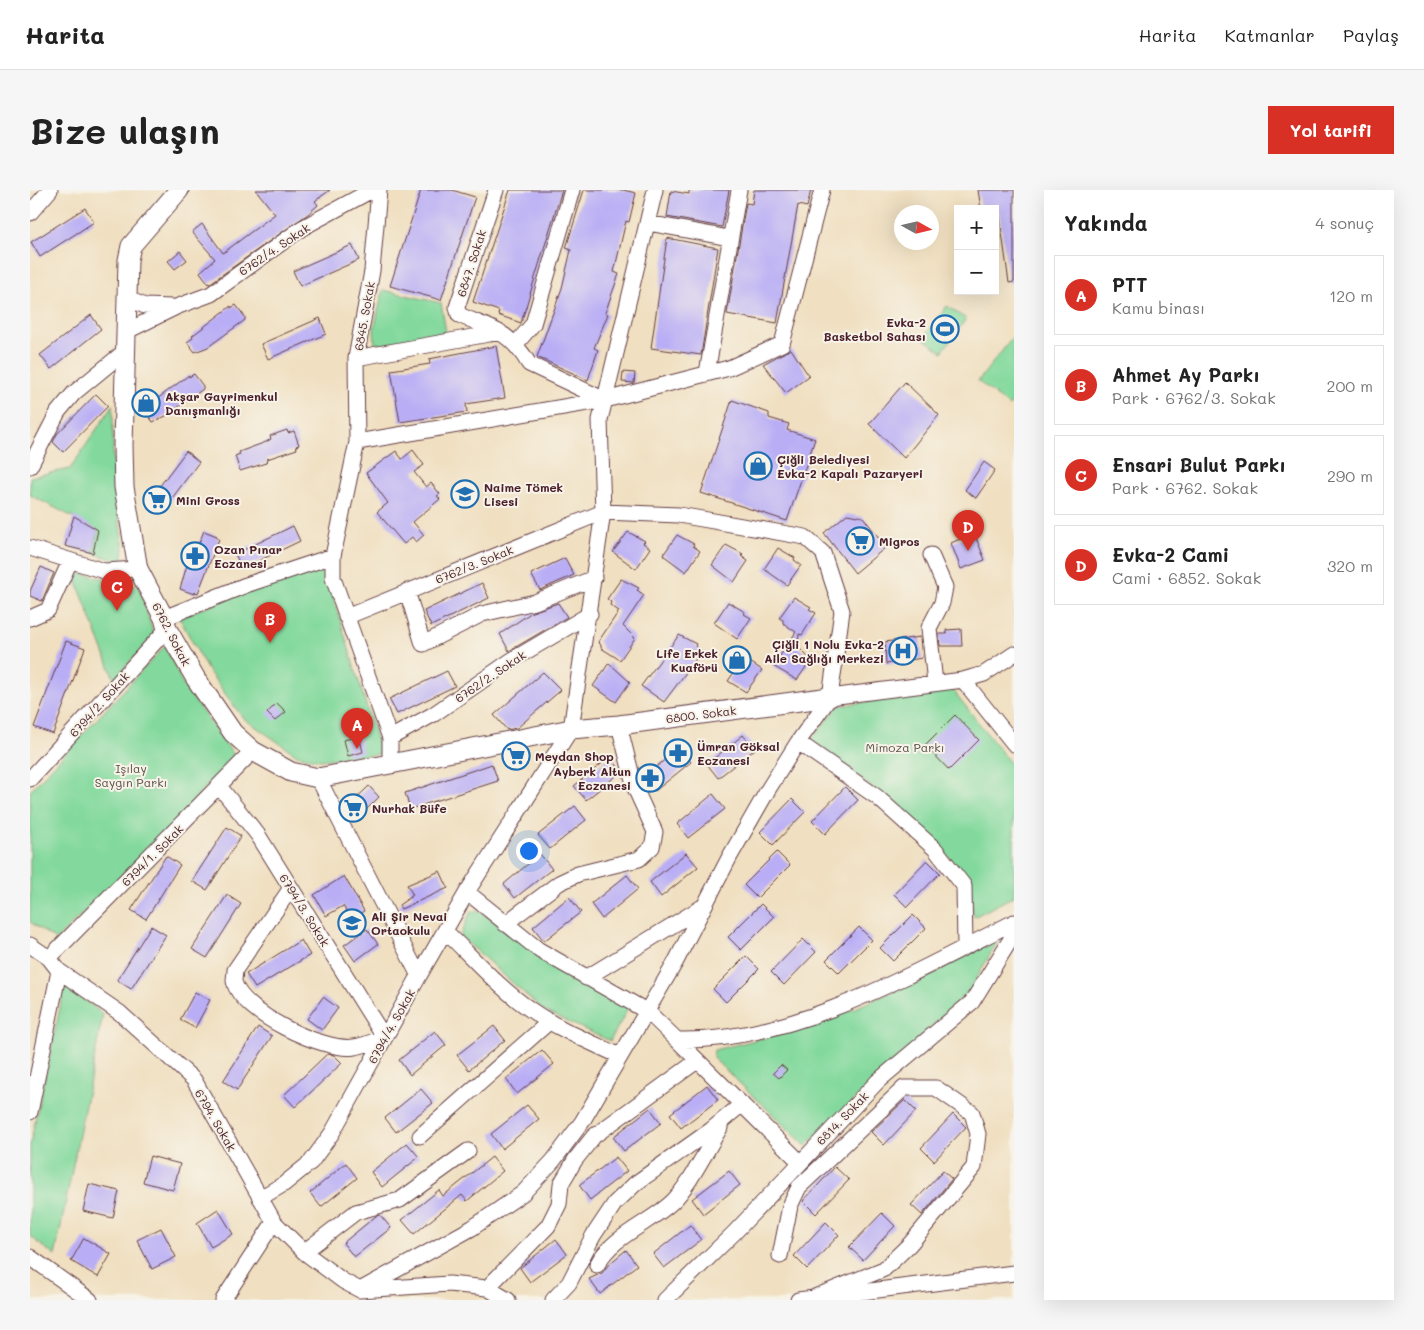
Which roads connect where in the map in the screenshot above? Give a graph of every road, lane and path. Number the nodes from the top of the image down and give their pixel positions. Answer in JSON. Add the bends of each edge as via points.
{"nodes":[{"id":1,"x":50,"y":190,"type":"edge"},
{"id":2,"x":372,"y":190,"type":"edge"},
{"id":3,"x":379,"y":190,"type":"edge"},
{"id":4,"x":496,"y":190,"type":"edge"},
{"id":5,"x":572,"y":190,"type":"edge"},
{"id":6,"x":656,"y":190,"type":"edge"},
{"id":7,"x":739,"y":190,"type":"edge"},
{"id":8,"x":836,"y":190,"type":"edge"},
{"id":9,"x":179,"y":191,"type":"edge"},
{"id":10,"x":822,"y":195,"type":"edge"},
{"id":11,"x":30,"y":213,"type":"edge"},
{"id":12,"x":648,"y":223,"type":"junction"},
{"id":13,"x":729,"y":238,"type":"junction"},
{"id":14,"x":126,"y":298,"type":"junction"},
{"id":15,"x":176,"y":307,"type":"junction"},
{"id":16,"x":125,"y":332,"type":"junction"},
{"id":17,"x":502,"y":332,"type":"junction"},
{"id":18,"x":515,"y":345,"type":"junction"},
{"id":19,"x":124,"y":352,"type":"junction"},
{"id":20,"x":356,"y":358,"type":"junction"},
{"id":21,"x":707,"y":373,"type":"junction"},
{"id":22,"x":605,"y":400,"type":"junction"},
{"id":23,"x":357,"y":442,"type":"junction"},
{"id":24,"x":30,"y":466,"type":"edge"},
{"id":25,"x":603,"y":512,"type":"junction"},
{"id":26,"x":30,"y":548,"type":"edge"},
{"id":27,"x":931,"y":555,"type":"dead end"},
{"id":28,"x":333,"y":556,"type":"junction"},
{"id":29,"x":70,"y":561,"type":"junction"},
{"id":30,"x":138,"y":570,"type":"junction"},
{"id":31,"x":594,"y":578,"type":"junction"},
{"id":32,"x":407,"y":591,"type":"junction"},
{"id":33,"x":590,"y":614,"type":"junction"},
{"id":34,"x":346,"y":616,"type":"junction"},
{"id":35,"x":30,"y":618,"type":"edge"},
{"id":36,"x":166,"y":624,"type":"junction"},
{"id":37,"x":1014,"y":654,"type":"edge"},
{"id":38,"x":963,"y":680,"type":"junction"},
{"id":39,"x":935,"y":683,"type":"junction"},
{"id":40,"x":830,"y":698,"type":"junction"},
{"id":41,"x":619,"y":726,"type":"junction"},
{"id":42,"x":571,"y":729,"type":"junction"},
{"id":43,"x":390,"y":738,"type":"junction"},
{"id":44,"x":798,"y":742,"type":"junction"},
{"id":45,"x":1014,"y":744,"type":"edge"},
{"id":46,"x":253,"y":751,"type":"junction"},
{"id":47,"x":390,"y":764,"type":"junction"},
{"id":48,"x":318,"y":778,"type":"junction"},
{"id":49,"x":30,"y":779,"type":"edge"},
{"id":50,"x":219,"y":786,"type":"junction"},
{"id":51,"x":291,"y":888,"type":"junction"},
{"id":52,"x":467,"y":892,"type":"junction"},
{"id":53,"x":704,"y":906,"type":"junction"},
{"id":54,"x":1014,"y":922,"type":"edge"},
{"id":55,"x":505,"y":924,"type":"junction"},
{"id":56,"x":445,"y":931,"type":"junction"},
{"id":57,"x":1014,"y":934,"type":"edge"},
{"id":58,"x":30,"y":945,"type":"edge"},
{"id":59,"x":964,"y":947,"type":"junction"},
{"id":60,"x":49,"y":958,"type":"junction"},
{"id":61,"x":58,"y":972,"type":"junction"},
{"id":62,"x":419,"y":976,"type":"junction"},
{"id":63,"x":586,"y":978,"type":"junction"},
{"id":64,"x":648,"y":1012,"type":"junction"},
{"id":65,"x":549,"y":1022,"type":"junction"},
{"id":66,"x":384,"y":1038,"type":"junction"},
{"id":67,"x":677,"y":1040,"type":"junction"},
{"id":68,"x":620,"y":1056,"type":"junction"},
{"id":69,"x":697,"y":1060,"type":"junction"},
{"id":70,"x":742,"y":1104,"type":"junction"},
{"id":71,"x":30,"y":1112,"type":"edge"},
{"id":72,"x":727,"y":1116,"type":"junction"},
{"id":73,"x":420,"y":1136,"type":"dead end"},
{"id":74,"x":468,"y":1151,"type":"dead end"},
{"id":75,"x":800,"y":1162,"type":"junction"},
{"id":76,"x":260,"y":1198,"type":"junction"},
{"id":77,"x":274,"y":1222,"type":"junction"},
{"id":78,"x":304,"y":1252,"type":"junction"},
{"id":79,"x":780,"y":1256,"type":"dead end"},
{"id":80,"x":30,"y":1257,"type":"edge"},
{"id":81,"x":597,"y":1266,"type":"dead end"},
{"id":82,"x":1014,"y":1274,"type":"edge"},
{"id":83,"x":487,"y":1288,"type":"junction"},
{"id":84,"x":360,"y":1290,"type":"junction"},
{"id":85,"x":818,"y":1299,"type":"edge"},
{"id":86,"x":90,"y":1300,"type":"edge"},
{"id":87,"x":223,"y":1300,"type":"edge"},
{"id":88,"x":508,"y":1300,"type":"edge"},
{"id":89,"x":553,"y":1300,"type":"edge"},
{"id":90,"x":665,"y":1300,"type":"edge"},
{"id":91,"x":798,"y":1300,"type":"edge"}],
"edges":[{"from":1,"to":11,"type":"street"},
{"from":2,"to":15,"type":"street","name":"6762/4. Sokak","via":[[302,228],[212,294]]},
{"from":3,"to":20,"type":"street","name":"6845. Sokak","via":[[372,271]]},
{"from":4,"to":17,"type":"street","name":"6847. Sokak","via":[[456,307],[458,315]]},
{"from":5,"to":18,"type":"street","via":[[533,324]]},
{"from":6,"to":12,"type":"street"},
{"from":7,"to":13,"type":"street"},
{"from":8,"to":10,"type":"street"},
{"from":9,"to":14,"type":"main road","name":"6762. Sokak","via":[[131,246]]},
{"from":10,"to":21,"type":"street","via":[[782,344],[728,368]]},
{"from":12,"to":13,"type":"street"},
{"from":12,"to":22,"type":"street"},
{"from":13,"to":21,"type":"street"},
{"from":14,"to":15,"type":"street","name":"6762/4. Sokak","via":[[145,306]]},
{"from":14,"to":16,"type":"main road","name":"6762. Sokak"},
{"from":15,"to":16,"type":"street","name":"6762/4. Sokak"},
{"from":16,"to":19,"type":"main road","name":"6762. Sokak"},
{"from":17,"to":18,"type":"street","name":"6847. Sokak"},
{"from":17,"to":20,"type":"street"},
{"from":18,"to":22,"type":"street","name":"6847. Sokak","via":[[528,364]]},
{"from":19,"to":24,"type":"street","via":[[74,392],[58,412]]},
{"from":19,"to":30,"type":"main road","name":"6762. Sokak","via":[[124,487]]},
{"from":20,"to":23,"type":"street","name":"6845. Sokak"},
{"from":21,"to":22,"type":"street"},
{"from":22,"to":23,"type":"street"},
{"from":22,"to":25,"type":"street","via":[[600,420]]},
{"from":23,"to":28,"type":"street","name":"6845. Sokak"},
{"from":25,"to":31,"type":"street"},
{"from":25,"to":32,"type":"street","name":"6762/3. Sokak"},
{"from":25,"to":40,"type":"street","via":[[679,516],[805,537],[823,553],[842,611]]},
{"from":26,"to":29,"type":"street"},
{"from":27,"to":39,"type":"street","via":[[945,587],[942,603],[929,628]]},
{"from":28,"to":34,"type":"street","name":"6845. Sokak","via":[[333,578]]},
{"from":28,"to":36,"type":"street","via":[[246,585]]},
{"from":29,"to":30,"type":"street","via":[[104,571]]},
{"from":29,"to":35,"type":"street","via":[[48,610]]},
{"from":30,"to":36,"type":"main road","name":"6762. Sokak"},
{"from":31,"to":32,"type":"street","via":[[535,602],[482,614],[423,644]]},
{"from":31,"to":33,"type":"street"},
{"from":32,"to":34,"type":"street","name":"6762/3. Sokak"},
{"from":33,"to":42,"type":"street"},
{"from":33,"to":43,"type":"street","name":"6762/2. Sokak","via":[[512,660],[434,714]]},
{"from":34,"to":43,"type":"street","name":"6845. Sokak"},
{"from":36,"to":46,"type":"main road","name":"6762. Sokak","via":[[196,679],[233,733]]},
{"from":36,"to":49,"type":"street","name":"6794/2. Sokak"},
{"from":37,"to":38,"type":"street","via":[[984,674]]},
{"from":38,"to":39,"type":"street"},
{"from":38,"to":45,"type":"street"},
{"from":39,"to":40,"type":"street"},
{"from":40,"to":41,"type":"main road","name":"6800. Sokak"},
{"from":40,"to":44,"type":"street"},
{"from":41,"to":42,"type":"main road","name":"6800. Sokak"},
{"from":41,"to":55,"type":"street","via":[[635,788],[655,832],[652,847],[639,859],[593,870],[559,884]]},
{"from":42,"to":47,"type":"main road","name":"6762. Sokak"},
{"from":42,"to":52,"type":"street"},
{"from":43,"to":47,"type":"street","name":"6845. Sokak"},
{"from":44,"to":53,"type":"street"},
{"from":44,"to":59,"type":"street","via":[[877,798],[936,849],[964,886]]},
{"from":46,"to":48,"type":"main road","name":"6762. Sokak","via":[[291,772]]},
{"from":46,"to":50,"type":"street","name":"6794/1. Sokak"},
{"from":47,"to":48,"type":"main road","name":"6762. Sokak"},
{"from":48,"to":62,"type":"street","name":"6794/4. Sokak"},
{"from":50,"to":51,"type":"street","name":"6794/3. Sokak","via":[[258,834]]},
{"from":50,"to":60,"type":"street","name":"6794/1. Sokak"},
{"from":51,"to":66,"type":"street","name":"6794/3. Sokak"},
{"from":51,"to":66,"type":"street","via":[[235,970],[234,982],[258,1011],[312,1040],[354,1048]]},
{"from":52,"to":55,"type":"street"},
{"from":52,"to":56,"type":"street"},
{"from":53,"to":63,"type":"street"},
{"from":53,"to":64,"type":"street"},
{"from":54,"to":59,"type":"street"},
{"from":55,"to":63,"type":"street","via":[[539,950]]},
{"from":56,"to":62,"type":"street"},
{"from":56,"to":65,"type":"street","via":[[505,990]]},
{"from":57,"to":75,"type":"street","name":"6814. Sokak","via":[[972,1002],[878,1081]]},
{"from":58,"to":60,"type":"street","name":"6794. Sokak"},
{"from":59,"to":67,"type":"street","via":[[835,1008],[706,1041]]},
{"from":60,"to":61,"type":"street","name":"6794. Sokak"},
{"from":61,"to":71,"type":"street"},
{"from":61,"to":76,"type":"street","name":"6794. Sokak","via":[[120,1013],[194,1080]]},
{"from":62,"to":66,"type":"street","name":"6794/4. Sokak"},
{"from":63,"to":64,"type":"street"},
{"from":64,"to":67,"type":"street"},
{"from":64,"to":68,"type":"street"},
{"from":65,"to":68,"type":"street"},
{"from":65,"to":73,"type":"street"},
{"from":66,"to":76,"type":"street","name":"6794/4. Sokak","via":[[332,1132],[310,1162],[284,1184]]},
{"from":67,"to":69,"type":"street"},
{"from":68,"to":84,"type":"street","via":[[582,1122],[553,1161],[523,1193],[472,1228]]},
{"from":69,"to":70,"type":"street"},
{"from":69,"to":83,"type":"street","via":[[594,1136],[561,1184],[559,1204],[548,1226]]},
{"from":70,"to":72,"type":"street"},
{"from":70,"to":75,"type":"street"},
{"from":72,"to":81,"type":"street","via":[[680,1193],[615,1244],[600,1258]]},
{"from":72,"to":89,"type":"street","via":[[636,1183],[615,1203],[592,1236],[569,1283]]},
{"from":74,"to":78,"type":"street","via":[[400,1200],[356,1212]]},
{"from":75,"to":90,"type":"street","name":"6814. Sokak"},
{"from":76,"to":77,"type":"street","name":"6794. Sokak"},
{"from":77,"to":78,"type":"street","name":"6794. Sokak"},
{"from":77,"to":87,"type":"street"},
{"from":78,"to":84,"type":"street","name":"6794. Sokak"},
{"from":79,"to":85,"type":"street","via":[[790,1206],[799,1188],[904,1088],[936,1088],[972,1113],[978,1134],[974,1167],[910,1244],[884,1269]]},
{"from":80,"to":86,"type":"street"},
{"from":82,"to":85,"type":"street"},
{"from":83,"to":84,"type":"street","via":[[449,1284]]},
{"from":83,"to":88,"type":"street"},
{"from":85,"to":91,"type":"street"}]}
